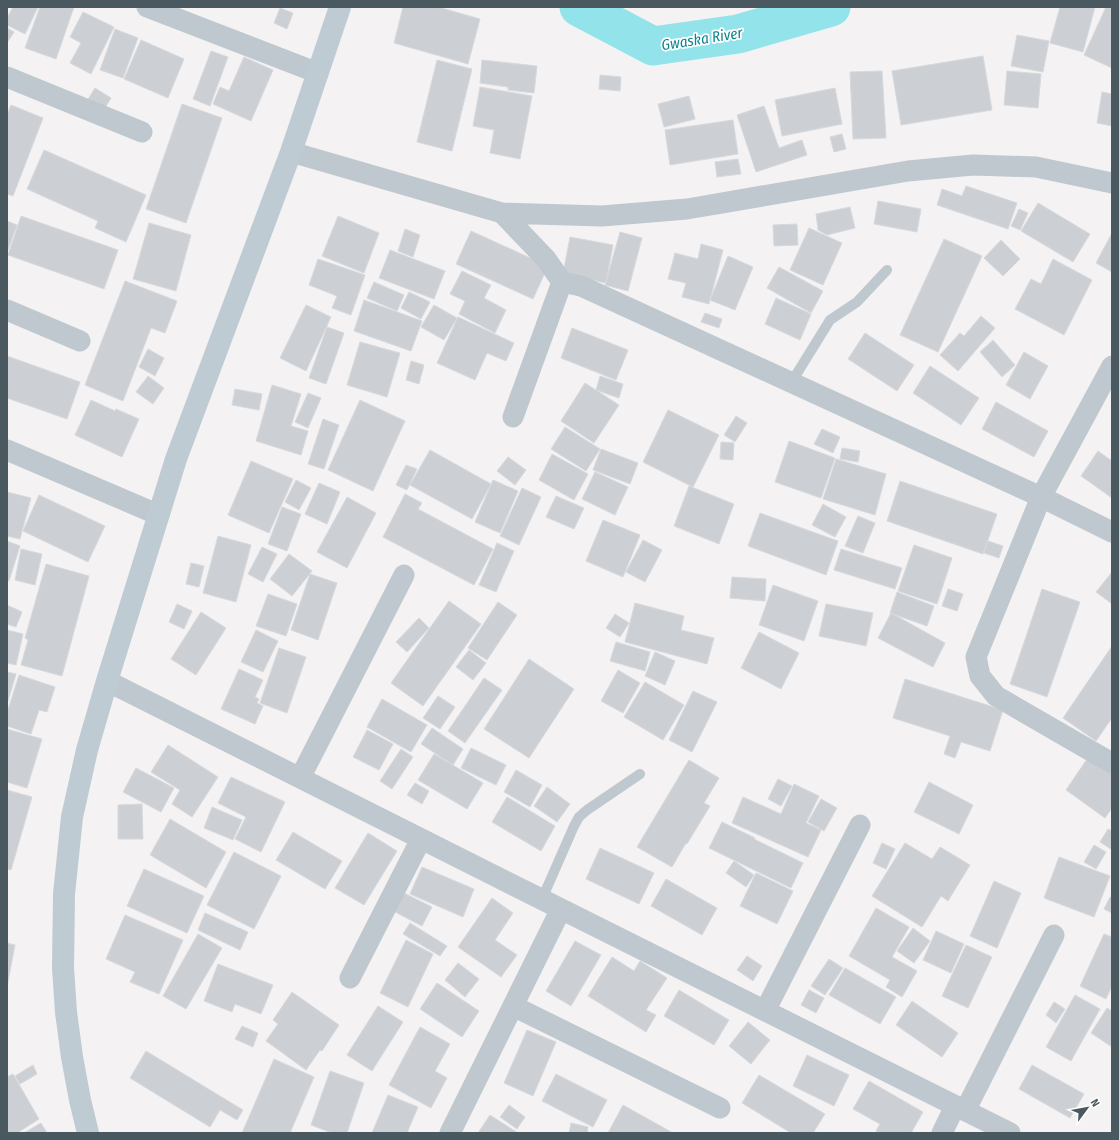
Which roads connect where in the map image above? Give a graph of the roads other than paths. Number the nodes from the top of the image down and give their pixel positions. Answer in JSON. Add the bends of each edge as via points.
{"nodes":[{"id":1,"x":147,"y":7,"type":"edge"},
{"id":2,"x":340,"y":7,"type":"edge"},
{"id":3,"x":318,"y":73,"type":"junction"},
{"id":4,"x":7,"y":77,"type":"edge"},
{"id":5,"x":142,"y":132,"type":"dead end"},
{"id":6,"x":291,"y":152,"type":"junction"},
{"id":7,"x":1112,"y":183,"type":"edge"},
{"id":8,"x":502,"y":213,"type":"junction"},
{"id":9,"x":887,"y":270,"type":"dead end"},
{"id":10,"x":562,"y":282,"type":"junction"},
{"id":11,"x":7,"y":310,"type":"edge"},
{"id":12,"x":80,"y":341,"type":"dead end"},
{"id":13,"x":1112,"y":366,"type":"edge"},
{"id":14,"x":791,"y":383,"type":"junction"},
{"id":15,"x":513,"y":417,"type":"dead end"},
{"id":16,"x":7,"y":450,"type":"edge"},
{"id":17,"x":1041,"y":497,"type":"junction"},
{"id":18,"x":159,"y":516,"type":"junction"},
{"id":19,"x":1112,"y":532,"type":"edge"},
{"id":20,"x":404,"y":575,"type":"dead end"},
{"id":21,"x":107,"y":681,"type":"junction"},
{"id":22,"x":1112,"y":763,"type":"edge"},
{"id":23,"x":640,"y":774,"type":"dead end"},
{"id":24,"x":300,"y":778,"type":"junction"},
{"id":25,"x":860,"y":825,"type":"dead end"},
{"id":26,"x":421,"y":839,"type":"junction"},
{"id":27,"x":542,"y":900,"type":"junction"},
{"id":28,"x":561,"y":909,"type":"junction"},
{"id":29,"x":1054,"y":935,"type":"dead end"},
{"id":30,"x":350,"y":978,"type":"dead end"},
{"id":31,"x":513,"y":1006,"type":"junction"},
{"id":32,"x":765,"y":1011,"type":"junction"},
{"id":33,"x":720,"y":1108,"type":"dead end"},
{"id":34,"x":960,"y":1109,"type":"junction"},
{"id":35,"x":88,"y":1133,"type":"edge"},
{"id":36,"x":450,"y":1133,"type":"edge"},
{"id":37,"x":942,"y":1133,"type":"edge"},
{"id":38,"x":1010,"y":1133,"type":"edge"}],
"edges":[{"from":1,"to":3,"type":"street"},
{"from":2,"to":3,"type":"street"},
{"from":3,"to":6,"type":"street"},
{"from":4,"to":5,"type":"street"},
{"from":6,"to":8,"type":"street"},
{"from":6,"to":18,"type":"street","via":[[176,459]]},
{"from":7,"to":8,"type":"street","via":[[1036,167],[973,165],[908,171],[687,209],[602,216]]},
{"from":8,"to":10,"type":"street","via":[[546,259]]},
{"from":9,"to":14,"type":"lane","via":[[857,302],[830,320]]},
{"from":10,"to":14,"type":"street","via":[[581,286]]},
{"from":10,"to":15,"type":"street"},
{"from":11,"to":12,"type":"street"},
{"from":13,"to":17,"type":"street"},
{"from":14,"to":17,"type":"street"},
{"from":16,"to":18,"type":"street"},
{"from":17,"to":19,"type":"street"},
{"from":17,"to":22,"type":"street","via":[[976,657],[980,676],[996,696]]},
{"from":18,"to":21,"type":"street"},
{"from":20,"to":24,"type":"street"},
{"from":21,"to":24,"type":"street"},
{"from":21,"to":35,"type":"street","via":[[87,750],[72,817],[64,894],[63,968],[66,1012]]},
{"from":23,"to":27,"type":"lane","via":[[579,817]]},
{"from":24,"to":26,"type":"street"},
{"from":25,"to":32,"type":"street"},
{"from":26,"to":27,"type":"street"},
{"from":26,"to":30,"type":"street"},
{"from":27,"to":28,"type":"street"},
{"from":28,"to":31,"type":"street"},
{"from":28,"to":32,"type":"street"},
{"from":29,"to":34,"type":"street"},
{"from":31,"to":33,"type":"street"},
{"from":31,"to":36,"type":"street"},
{"from":32,"to":34,"type":"street"},
{"from":34,"to":37,"type":"street"},
{"from":34,"to":38,"type":"street"}]}
